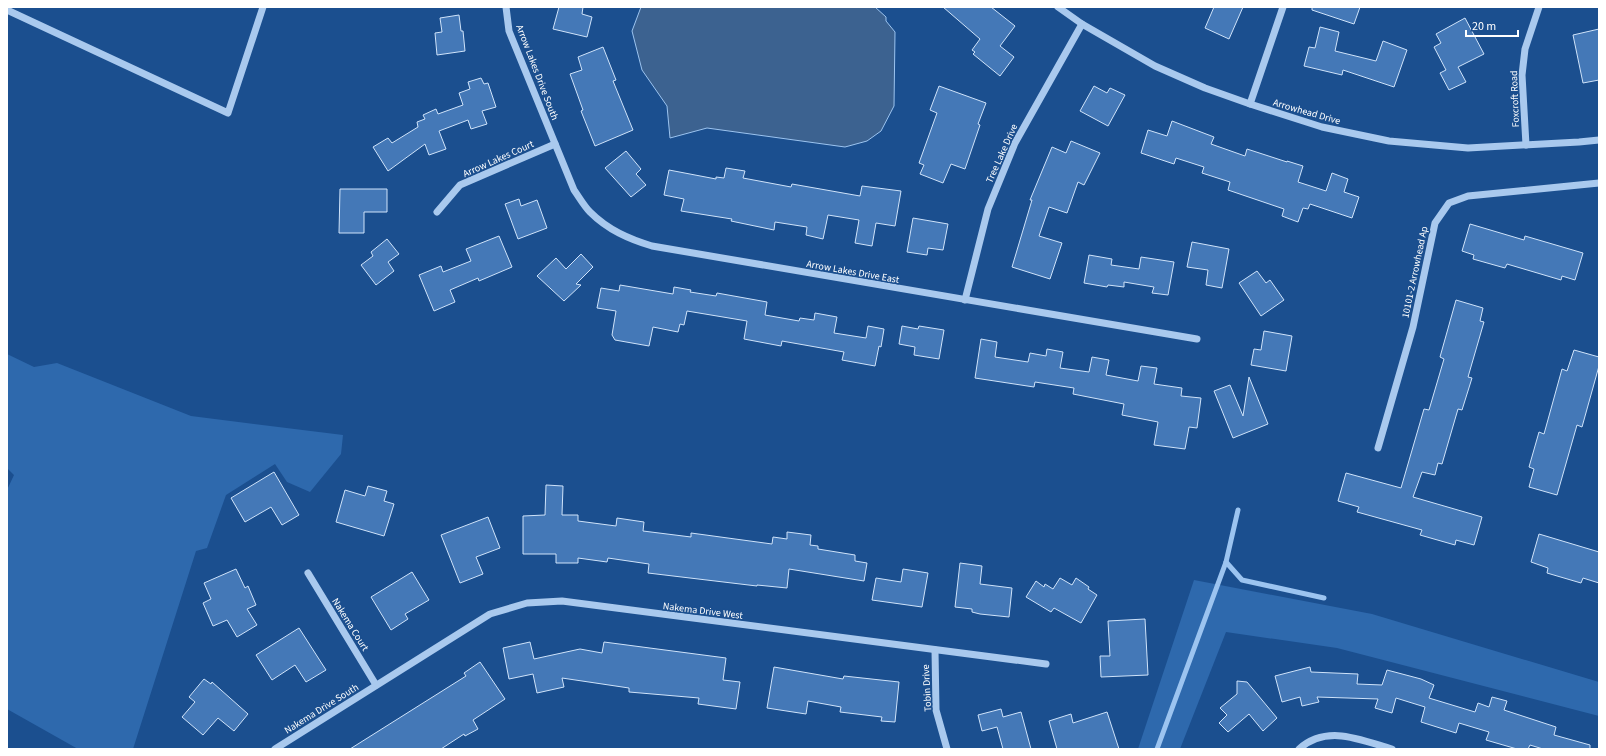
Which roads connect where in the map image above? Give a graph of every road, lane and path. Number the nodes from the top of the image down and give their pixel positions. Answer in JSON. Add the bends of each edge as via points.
{"nodes":[{"id":1,"x":262,"y":7,"type":"edge"},
{"id":2,"x":506,"y":7,"type":"edge"},
{"id":3,"x":1058,"y":7,"type":"edge"},
{"id":4,"x":1283,"y":7,"type":"edge"},
{"id":5,"x":1539,"y":7,"type":"edge"},
{"id":6,"x":7,"y":10,"type":"edge"},
{"id":7,"x":1082,"y":24,"type":"junction"},
{"id":8,"x":1250,"y":104,"type":"junction"},
{"id":9,"x":1599,"y":140,"type":"edge"},
{"id":10,"x":554,"y":144,"type":"junction"},
{"id":11,"x":1526,"y":145,"type":"junction"},
{"id":12,"x":1599,"y":183,"type":"edge"},
{"id":13,"x":437,"y":212,"type":"dead end"},
{"id":14,"x":965,"y":300,"type":"junction"},
{"id":15,"x":1197,"y":339,"type":"dead end"},
{"id":16,"x":1378,"y":448,"type":"dead end"},
{"id":17,"x":308,"y":573,"type":"dead end"},
{"id":18,"x":935,"y":650,"type":"junction"},
{"id":19,"x":1046,"y":664,"type":"dead end"},
{"id":20,"x":376,"y":685,"type":"junction"},
{"id":21,"x":1301,"y":747,"type":"edge"},
{"id":22,"x":276,"y":749,"type":"edge"},
{"id":23,"x":947,"y":749,"type":"edge"},
{"id":24,"x":1392,"y":749,"type":"edge"}],
"edges":[{"from":1,"to":6,"type":"street","via":[[228,113]]},
{"from":2,"to":10,"type":"street","name":"Arrow Lakes Drive South","via":[[509,30]]},
{"from":3,"to":7,"type":"street","name":"Arrowhead Drive"},
{"from":4,"to":8,"type":"street"},
{"from":5,"to":11,"type":"street","name":"Foxcroft Road","via":[[1525,50],[1522,75]]},
{"from":7,"to":8,"type":"street","name":"Arrowhead Drive","via":[[1155,66]]},
{"from":7,"to":14,"type":"street","name":"Tree Lake Drive","via":[[1015,143],[988,209]]},
{"from":8,"to":11,"type":"street","name":"Arrowhead Drive","via":[[1322,127],[1389,141],[1468,148]]},
{"from":9,"to":11,"type":"street","name":"Arrowhead Drive"},
{"from":10,"to":13,"type":"street","name":"Arrow Lakes Court","via":[[460,185]]},
{"from":10,"to":14,"type":"street","name":"Arrow Lakes Drive East","via":[[574,190],[589,211],[609,228],[632,240],[652,246]]},
{"from":12,"to":16,"type":"street","name":"10101-2 Arrowhead Ap","via":[[1468,196],[1449,203],[1435,223],[1413,327]]},
{"from":14,"to":15,"type":"street","name":"Arrow Lakes Drive East"},
{"from":17,"to":20,"type":"street","name":"Nakema Court"},
{"from":18,"to":19,"type":"street","name":"Nakema Drive West"},
{"from":18,"to":20,"type":"street","name":"Nakema Drive West","via":[[562,602],[527,603],[490,614]]},
{"from":18,"to":23,"type":"street","name":"Tobin Drive","via":[[936,710]]},
{"from":20,"to":22,"type":"street","name":"Nakema Drive South"},
{"from":21,"to":24,"type":"street","via":[[1319,738],[1334,735],[1348,736]]}]}
